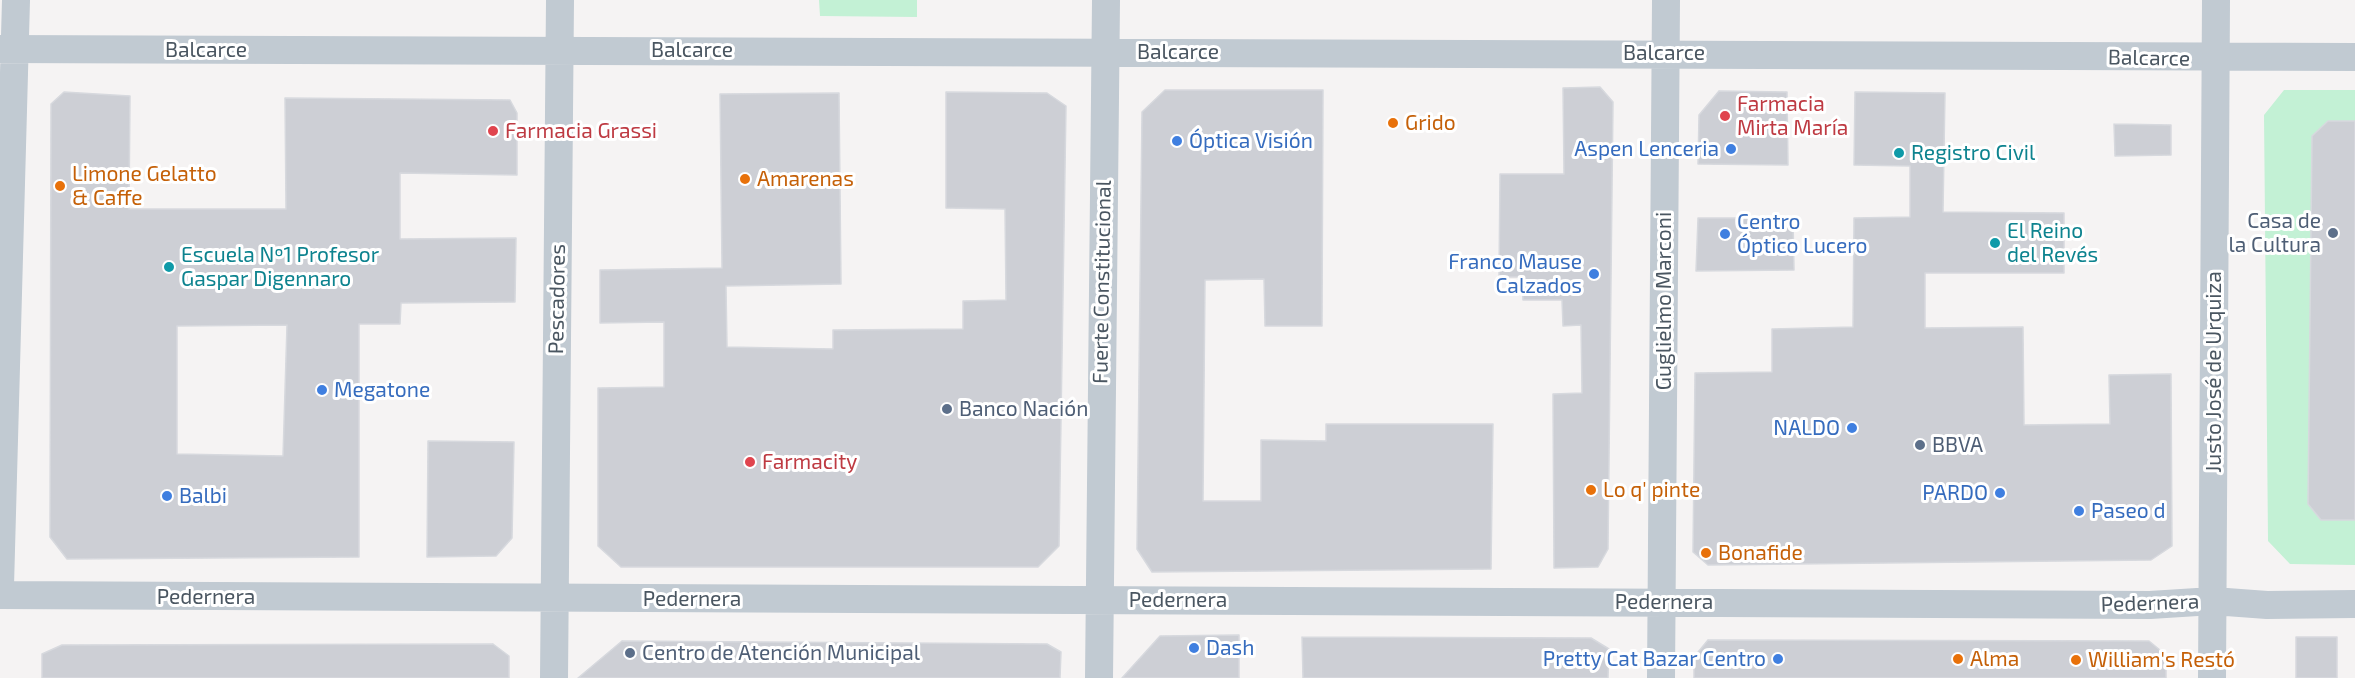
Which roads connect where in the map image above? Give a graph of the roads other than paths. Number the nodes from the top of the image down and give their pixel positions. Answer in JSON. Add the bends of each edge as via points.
{"nodes":[{"id":1,"x":16,"y":0,"type":"edge"},
{"id":2,"x":560,"y":0,"type":"edge"},
{"id":3,"x":1106,"y":0,"type":"edge"},
{"id":4,"x":1666,"y":0,"type":"edge"},
{"id":5,"x":2216,"y":0,"type":"edge"},
{"id":6,"x":7,"y":49,"type":"edge"},
{"id":7,"x":560,"y":50,"type":"junction"},
{"id":8,"x":1105,"y":51,"type":"junction"},
{"id":9,"x":1666,"y":54,"type":"junction"},
{"id":10,"x":2355,"y":57,"type":"edge"},
{"id":11,"x":2217,"y":58,"type":"junction"},
{"id":12,"x":0,"y":586,"type":"edge"},
{"id":13,"x":0,"y":596,"type":"edge"},
{"id":14,"x":554,"y":598,"type":"junction"},
{"id":15,"x":1098,"y":599,"type":"junction"},
{"id":16,"x":1661,"y":601,"type":"junction"},
{"id":17,"x":2213,"y":601,"type":"junction"},
{"id":18,"x":2355,"y":604,"type":"edge"},
{"id":19,"x":554,"y":678,"type":"edge"},
{"id":20,"x":1099,"y":678,"type":"edge"},
{"id":21,"x":1661,"y":678,"type":"edge"},
{"id":22,"x":2211,"y":678,"type":"edge"}],
"edges":[{"from":1,"to":6,"type":"street"},
{"from":2,"to":7,"type":"street","name":"Pescadores"},
{"from":3,"to":8,"type":"street","name":"Fuerte Constitucional"},
{"from":4,"to":9,"type":"street","name":"Guglielmo Marconi"},
{"from":5,"to":11,"type":"street","name":"Justo José de Urquiza"},
{"from":6,"to":7,"type":"street","name":"Balcarce"},
{"from":6,"to":12,"type":"street"},
{"from":7,"to":8,"type":"street","name":"Balcarce"},
{"from":7,"to":14,"type":"street","name":"Pescadores"},
{"from":8,"to":9,"type":"street","name":"Balcarce"},
{"from":8,"to":15,"type":"street","name":"Fuerte Constitucional"},
{"from":9,"to":11,"type":"street","name":"Balcarce"},
{"from":9,"to":16,"type":"street","name":"Guglielmo Marconi"},
{"from":10,"to":11,"type":"street","name":"Balcarce"},
{"from":11,"to":17,"type":"street","name":"Justo José de Urquiza"},
{"from":13,"to":14,"type":"street","name":"Pedernera"},
{"from":14,"to":15,"type":"street","name":"Pedernera"},
{"from":14,"to":19,"type":"street","name":"Pescadores"},
{"from":15,"to":16,"type":"street","name":"Pedernera"},
{"from":15,"to":20,"type":"street","name":"Fuerte Constitucional"},
{"from":16,"to":17,"type":"street","name":"Pedernera","via":[[2150,605]]},
{"from":16,"to":21,"type":"street","name":"Guglielmo Marconi"},
{"from":17,"to":18,"type":"street","name":"Pedernera"},
{"from":17,"to":22,"type":"street","name":"Justo José de Urquiza"}]}
